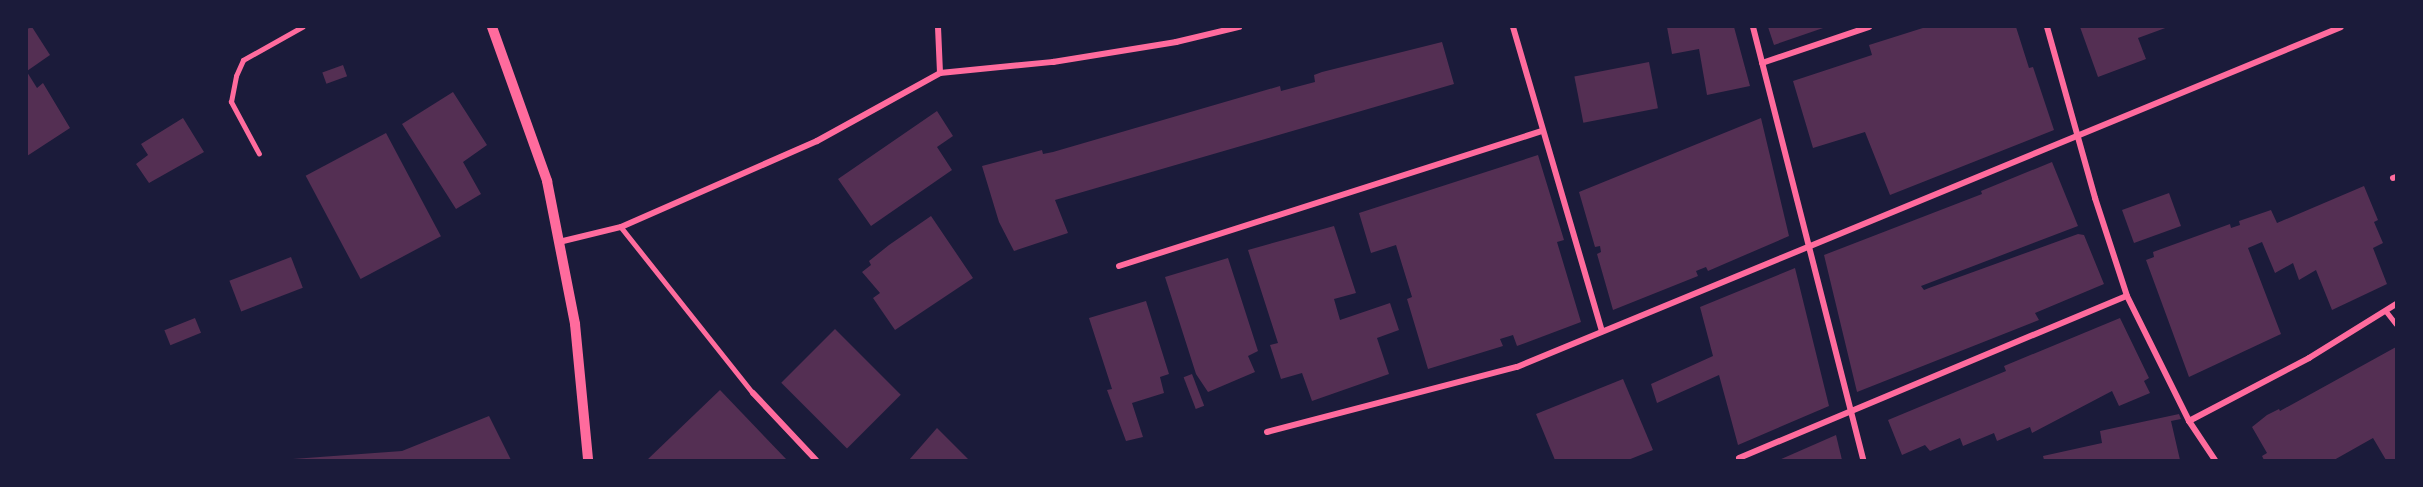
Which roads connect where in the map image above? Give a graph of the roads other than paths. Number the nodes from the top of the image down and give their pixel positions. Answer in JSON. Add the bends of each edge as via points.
{"nodes":[{"id":1,"x":302,"y":27,"type":"edge"},
{"id":2,"x":492,"y":27,"type":"edge"},
{"id":3,"x":938,"y":27,"type":"edge"},
{"id":4,"x":1239,"y":27,"type":"edge"},
{"id":5,"x":1513,"y":27,"type":"edge"},
{"id":6,"x":1754,"y":27,"type":"edge"},
{"id":7,"x":1869,"y":27,"type":"edge"},
{"id":8,"x":2047,"y":27,"type":"edge"},
{"id":9,"x":2341,"y":27,"type":"edge"},
{"id":10,"x":1762,"y":63,"type":"junction"},
{"id":11,"x":940,"y":73,"type":"junction"},
{"id":12,"x":1542,"y":131,"type":"junction"},
{"id":13,"x":2077,"y":134,"type":"junction"},
{"id":14,"x":259,"y":154,"type":"dead end"},
{"id":15,"x":621,"y":228,"type":"junction"},
{"id":16,"x":559,"y":242,"type":"junction"},
{"id":17,"x":1808,"y":245,"type":"junction"},
{"id":18,"x":1119,"y":266,"type":"dead end"},
{"id":19,"x":2127,"y":296,"type":"junction"},
{"id":20,"x":2396,"y":304,"type":"edge"},
{"id":21,"x":2386,"y":311,"type":"junction"},
{"id":22,"x":2396,"y":324,"type":"edge"},
{"id":23,"x":1602,"y":331,"type":"junction"},
{"id":24,"x":753,"y":393,"type":"joint"},
{"id":25,"x":1851,"y":412,"type":"junction"},
{"id":26,"x":2189,"y":421,"type":"junction"},
{"id":27,"x":1267,"y":432,"type":"dead end"},
{"id":28,"x":1737,"y":459,"type":"edge"},
{"id":29,"x":588,"y":460,"type":"edge"},
{"id":30,"x":816,"y":460,"type":"edge"},
{"id":31,"x":1863,"y":460,"type":"edge"},
{"id":32,"x":2215,"y":460,"type":"edge"}],
"edges":[{"from":1,"to":14,"type":"lane","via":[[243,60],[236,76],[231,102]]},
{"from":2,"to":16,"type":"street","via":[[547,181]]},
{"from":3,"to":11,"type":"street"},
{"from":4,"to":11,"type":"street","via":[[1176,42],[1053,62]]},
{"from":5,"to":12,"type":"street"},
{"from":6,"to":10,"type":"street"},
{"from":7,"to":10,"type":"street"},
{"from":8,"to":13,"type":"street"},
{"from":9,"to":13,"type":"street"},
{"from":10,"to":17,"type":"street"},
{"from":11,"to":15,"type":"street","via":[[817,141]]},
{"from":12,"to":18,"type":"street"},
{"from":12,"to":23,"type":"street"},
{"from":13,"to":17,"type":"street"},
{"from":13,"to":19,"type":"street"},
{"from":15,"to":16,"type":"street"},
{"from":15,"to":24,"type":"lane"},
{"from":16,"to":29,"type":"street","via":[[575,324]]},
{"from":17,"to":23,"type":"street"},
{"from":17,"to":25,"type":"street"},
{"from":19,"to":25,"type":"street"},
{"from":19,"to":26,"type":"street"},
{"from":20,"to":21,"type":"street"},
{"from":21,"to":22,"type":"lane"},
{"from":21,"to":26,"type":"street","via":[[2309,358]]},
{"from":23,"to":27,"type":"street","via":[[1517,367]]},
{"from":24,"to":30,"type":"street"},
{"from":25,"to":28,"type":"street"},
{"from":25,"to":31,"type":"street"},
{"from":26,"to":32,"type":"street"}]}
